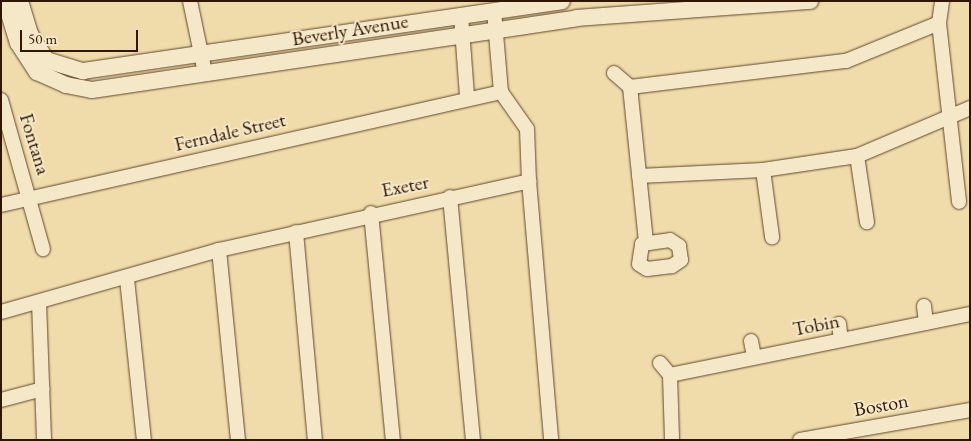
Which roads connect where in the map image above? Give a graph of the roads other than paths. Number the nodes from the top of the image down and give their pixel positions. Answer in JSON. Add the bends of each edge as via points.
{"nodes":[{"id":1,"x":5,"y":1,"type":"edge"},
{"id":2,"x":20,"y":1,"type":"edge"},
{"id":3,"x":190,"y":1,"type":"edge"},
{"id":4,"x":562,"y":1,"type":"edge"},
{"id":5,"x":810,"y":1,"type":"edge"},
{"id":6,"x":942,"y":1,"type":"edge"},
{"id":7,"x":790,"y":4,"type":"edge"},
{"id":8,"x":494,"y":12,"type":"junction"},
{"id":9,"x":461,"y":16,"type":"junction"},
{"id":10,"x":939,"y":23,"type":"junction"},
{"id":11,"x":495,"y":30,"type":"junction"},
{"id":12,"x":464,"y":34,"type":"junction"},
{"id":13,"x":200,"y":52,"type":"junction"},
{"id":14,"x":205,"y":73,"type":"junction"},
{"id":15,"x":614,"y":73,"type":"dead end"},
{"id":16,"x":630,"y":87,"type":"junction"},
{"id":17,"x":501,"y":92,"type":"junction"},
{"id":18,"x":467,"y":96,"type":"junction"},
{"id":19,"x":1,"y":100,"type":"edge"},
{"id":20,"x":970,"y":108,"type":"edge"},
{"id":21,"x":948,"y":118,"type":"junction"},
{"id":22,"x":858,"y":156,"type":"junction"},
{"id":23,"x":763,"y":170,"type":"junction"},
{"id":24,"x":639,"y":176,"type":"junction"},
{"id":25,"x":529,"y":181,"type":"junction"},
{"id":26,"x":450,"y":198,"type":"junction"},
{"id":27,"x":31,"y":199,"type":"junction"},
{"id":28,"x":959,"y":202,"type":"dead end"},
{"id":29,"x":1,"y":205,"type":"edge"},
{"id":30,"x":371,"y":213,"type":"junction"},
{"id":31,"x":867,"y":222,"type":"dead end"},
{"id":32,"x":296,"y":232,"type":"junction"},
{"id":33,"x":772,"y":237,"type":"dead end"},
{"id":34,"x":646,"y":242,"type":"dead end"},
{"id":35,"x":43,"y":249,"type":"dead end"},
{"id":36,"x":219,"y":250,"type":"junction"},
{"id":37,"x":127,"y":279,"type":"junction"},
{"id":38,"x":39,"y":302,"type":"junction"},
{"id":39,"x":924,"y":306,"type":"dead end"},
{"id":40,"x":1,"y":312,"type":"edge"},
{"id":41,"x":970,"y":314,"type":"edge"},
{"id":42,"x":926,"y":323,"type":"junction"},
{"id":43,"x":839,"y":324,"type":"dead end"},
{"id":44,"x":841,"y":340,"type":"junction"},
{"id":45,"x":751,"y":341,"type":"dead end"},
{"id":46,"x":754,"y":356,"type":"junction"},
{"id":47,"x":660,"y":363,"type":"dead end"},
{"id":48,"x":670,"y":375,"type":"junction"},
{"id":49,"x":43,"y":389,"type":"junction"},
{"id":50,"x":1,"y":400,"type":"edge"},
{"id":51,"x":970,"y":410,"type":"edge"},
{"id":52,"x":44,"y":440,"type":"edge"},
{"id":53,"x":144,"y":440,"type":"edge"},
{"id":54,"x":238,"y":440,"type":"edge"},
{"id":55,"x":315,"y":440,"type":"edge"},
{"id":56,"x":393,"y":440,"type":"edge"},
{"id":57,"x":473,"y":440,"type":"edge"},
{"id":58,"x":551,"y":440,"type":"edge"},
{"id":59,"x":672,"y":440,"type":"edge"},
{"id":60,"x":800,"y":440,"type":"edge"}],
"edges":[{"from":1,"to":14,"type":"street","name":"Beverly Avenue","via":[[27,60],[37,72],[66,85],[92,90]]},
{"from":2,"to":13,"type":"street","name":"Beverly Avenue","via":[[30,34],[46,60],[83,71]]},
{"from":3,"to":13,"type":"street"},
{"from":4,"to":8,"type":"street","name":"Beverly Avenue"},
{"from":5,"to":7,"type":"street","name":"Beverly Avenue"},
{"from":6,"to":10,"type":"street"},
{"from":7,"to":11,"type":"street","name":"Beverly Avenue","via":[[586,17]]},
{"from":8,"to":9,"type":"street","name":"Beverly Avenue"},
{"from":8,"to":11,"type":"street"},
{"from":9,"to":12,"type":"street"},
{"from":9,"to":13,"type":"street","name":"Beverly Avenue"},
{"from":10,"to":16,"type":"street","via":[[846,61]]},
{"from":10,"to":21,"type":"street"},
{"from":11,"to":12,"type":"street","name":"Beverly Avenue"},
{"from":11,"to":17,"type":"street"},
{"from":12,"to":14,"type":"street","name":"Beverly Avenue"},
{"from":12,"to":18,"type":"street"},
{"from":13,"to":14,"type":"street"},
{"from":15,"to":16,"type":"street"},
{"from":16,"to":24,"type":"street"},
{"from":17,"to":18,"type":"street","name":"Ferndale Street"},
{"from":17,"to":25,"type":"street","via":[[527,129]]},
{"from":18,"to":27,"type":"street","name":"Ferndale Street"},
{"from":19,"to":27,"type":"street","name":"Fontana"},
{"from":20,"to":21,"type":"street"},
{"from":21,"to":22,"type":"street"},
{"from":21,"to":28,"type":"street"},
{"from":22,"to":23,"type":"street"},
{"from":22,"to":31,"type":"street"},
{"from":23,"to":24,"type":"street"},
{"from":23,"to":33,"type":"street"},
{"from":24,"to":34,"type":"street"},
{"from":25,"to":26,"type":"street","name":"Exeter"},
{"from":25,"to":58,"type":"street"},
{"from":26,"to":30,"type":"street","name":"Exeter"},
{"from":26,"to":57,"type":"street"},
{"from":27,"to":29,"type":"street","name":"Ferndale Street"},
{"from":27,"to":35,"type":"street","name":"Fontana"},
{"from":30,"to":32,"type":"street","name":"Exeter"},
{"from":30,"to":56,"type":"street"},
{"from":32,"to":36,"type":"street","name":"Exeter"},
{"from":32,"to":55,"type":"street"},
{"from":36,"to":37,"type":"street","name":"Exeter"},
{"from":36,"to":54,"type":"street"},
{"from":37,"to":38,"type":"street","name":"Exeter"},
{"from":37,"to":53,"type":"street"},
{"from":38,"to":40,"type":"street","name":"Exeter"},
{"from":38,"to":49,"type":"street"},
{"from":39,"to":42,"type":"street"},
{"from":41,"to":42,"type":"street","name":"Tobin"},
{"from":42,"to":44,"type":"street","name":"Tobin"},
{"from":43,"to":44,"type":"street"},
{"from":44,"to":46,"type":"street","name":"Tobin"},
{"from":45,"to":46,"type":"street"},
{"from":46,"to":48,"type":"street","name":"Tobin"},
{"from":47,"to":48,"type":"street"},
{"from":48,"to":59,"type":"street"},
{"from":49,"to":50,"type":"street"},
{"from":49,"to":52,"type":"street"},
{"from":51,"to":60,"type":"street","name":"Boston"}]}
